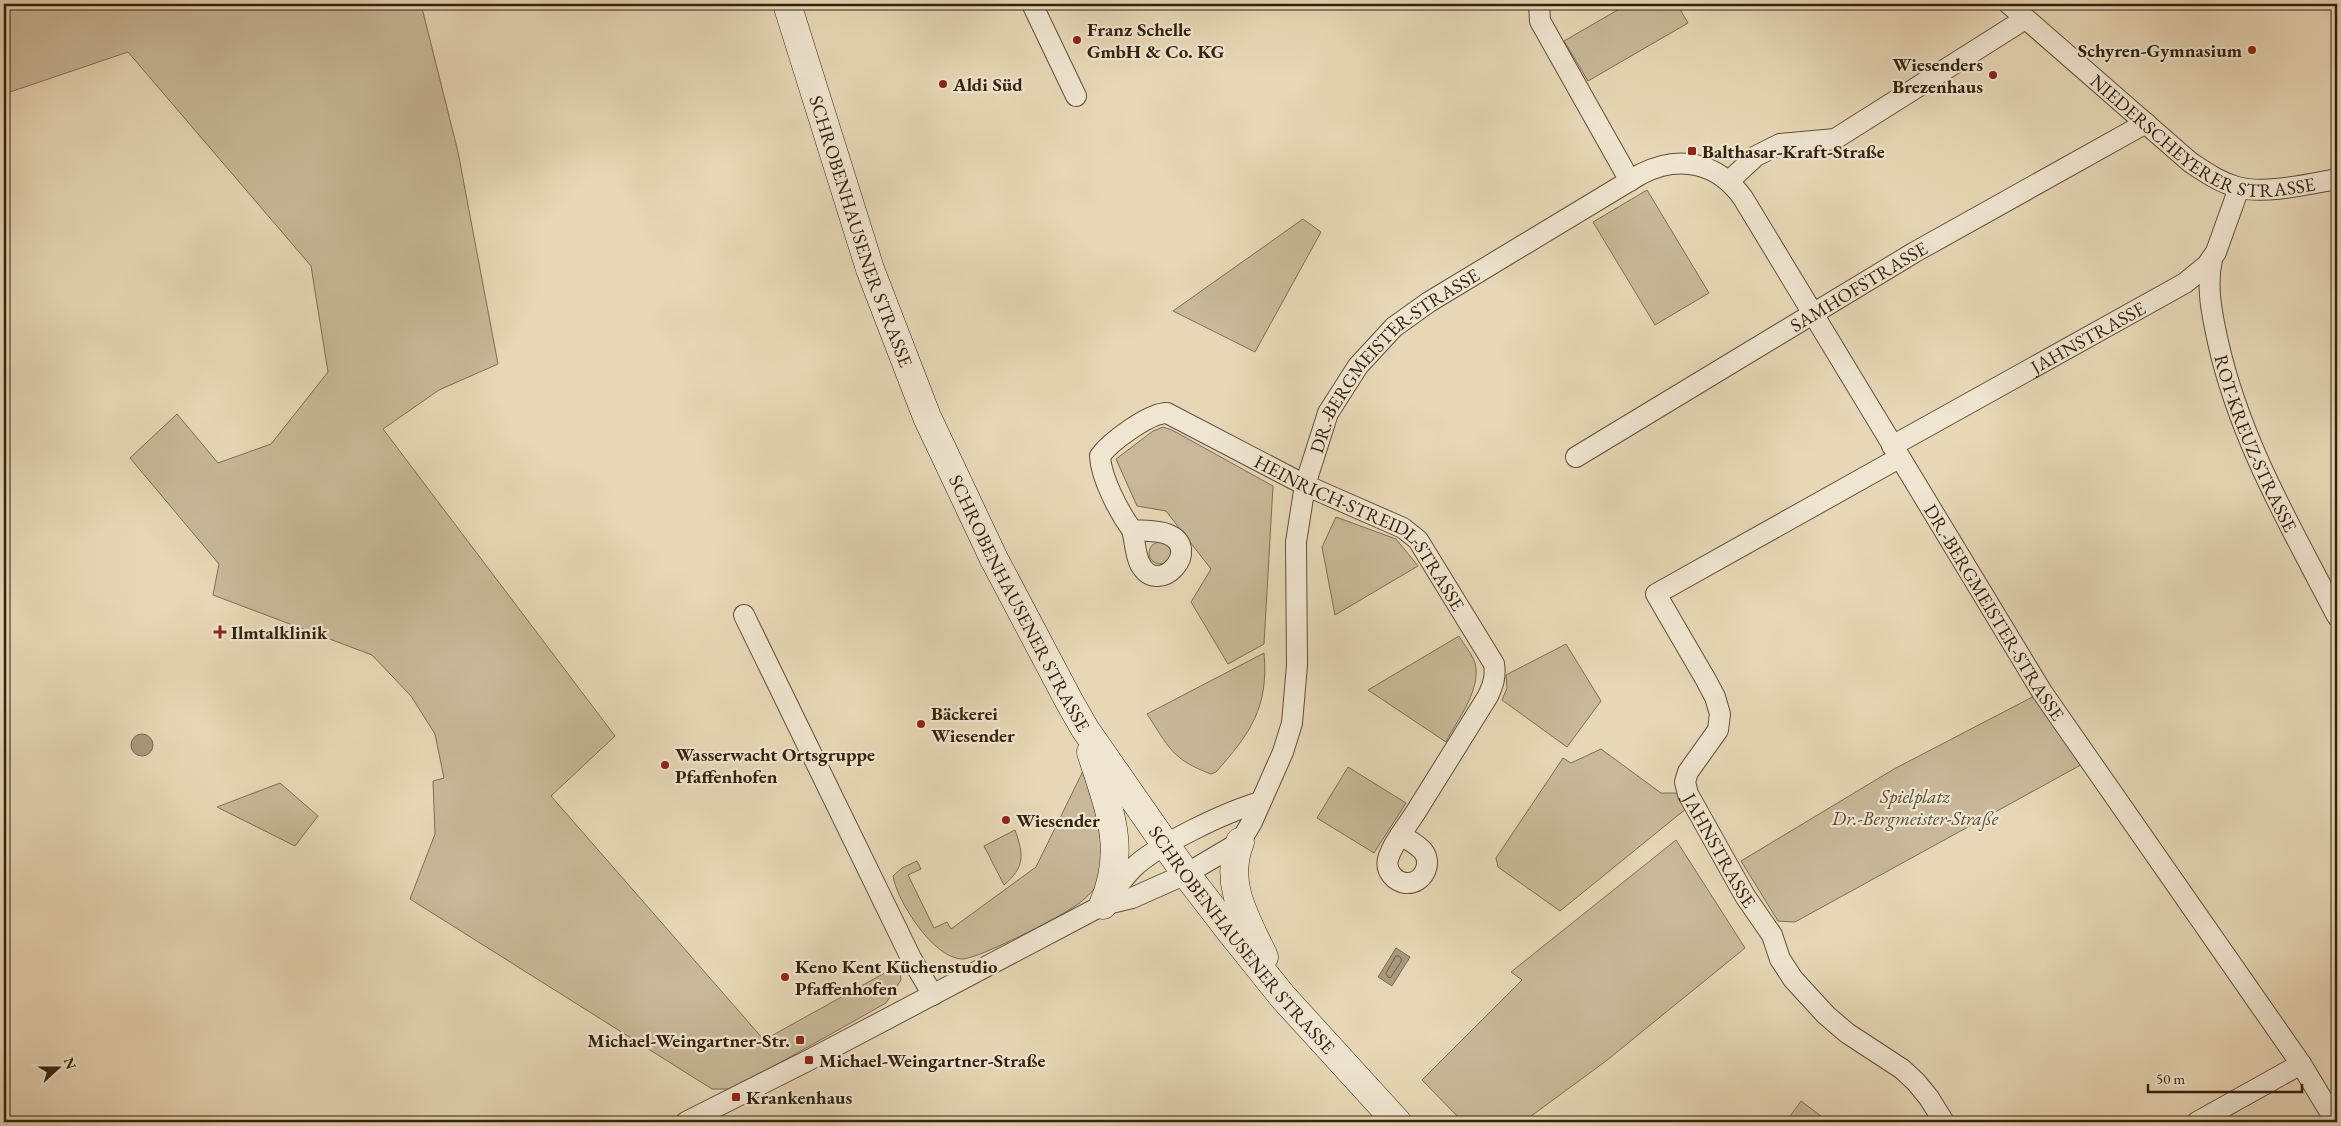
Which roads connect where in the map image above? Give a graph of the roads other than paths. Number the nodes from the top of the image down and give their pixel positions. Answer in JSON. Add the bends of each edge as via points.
{"nodes":[{"id":1,"x":787,"y":4,"type":"edge"},
{"id":2,"x":1032,"y":4,"type":"edge"},
{"id":3,"x":1539,"y":4,"type":"edge"},
{"id":4,"x":2009,"y":4,"type":"edge"},
{"id":5,"x":2025,"y":19,"type":"junction"},
{"id":6,"x":1076,"y":96,"type":"dead end"},
{"id":7,"x":2146,"y":124,"type":"junction"},
{"id":8,"x":1630,"y":180,"type":"junction"},
{"id":9,"x":2337,"y":180,"type":"edge"},
{"id":10,"x":1729,"y":181,"type":"junction"},
{"id":11,"x":2239,"y":188,"type":"junction"},
{"id":12,"x":2212,"y":260,"type":"junction"},
{"id":13,"x":1812,"y":314,"type":"junction"},
{"id":14,"x":1896,"y":452,"type":"junction"},
{"id":15,"x":1576,"y":457,"type":"dead end"},
{"id":16,"x":1305,"y":485,"type":"junction"},
{"id":17,"x":1132,"y":530,"type":"dead end"},
{"id":18,"x":744,"y":615,"type":"dead end"},
{"id":19,"x":2337,"y":616,"type":"edge"},
{"id":20,"x":1085,"y":729,"type":"junction"},
{"id":21,"x":1260,"y":802,"type":"junction"},
{"id":22,"x":1401,"y":835,"type":"dead end"},
{"id":23,"x":1240,"y":842,"type":"junction"},
{"id":24,"x":1166,"y":845,"type":"junction"},
{"id":25,"x":1186,"y":874,"type":"junction"},
{"id":26,"x":1103,"y":905,"type":"junction"},
{"id":27,"x":934,"y":995,"type":"junction"},
{"id":28,"x":1283,"y":997,"type":"junction"},
{"id":29,"x":2301,"y":1064,"type":"junction"},
{"id":30,"x":694,"y":1121,"type":"edge"},
{"id":31,"x":1397,"y":1122,"type":"edge"},
{"id":32,"x":1944,"y":1122,"type":"edge"},
{"id":33,"x":2197,"y":1122,"type":"edge"},
{"id":34,"x":2336,"y":1122,"type":"edge"}],
"edges":[{"from":1,"to":20,"type":"main road","name":"SCHROBENHAUSENER STRASSE","via":[[870,269],[927,417],[994,559]]},
{"from":2,"to":6,"type":"street"},
{"from":3,"to":8,"type":"street","via":[[1540,21]]},
{"from":4,"to":5,"type":"street","name":"NIEDERSCHEYERER STRASSE"},
{"from":5,"to":7,"type":"street","name":"NIEDERSCHEYERER STRASSE"},
{"from":5,"to":10,"type":"street","via":[[1835,139],[1780,144],[1756,156]]},
{"from":7,"to":11,"type":"street","name":"NIEDERSCHEYERER STRASSE","via":[[2190,162],[2214,178]]},
{"from":7,"to":13,"type":"street","name":"SAMHOFSTRASSE","via":[[1915,252]]},
{"from":8,"to":10,"type":"street","name":"DR.-BERGMEISTER-STRASSE","via":[[1654,168],[1680,163],[1711,170]]},
{"from":8,"to":16,"type":"street","name":"DR.-BERGMEISTER-STRASSE","via":[[1429,302],[1394,328],[1358,366],[1328,413]]},
{"from":9,"to":11,"type":"street","name":"NIEDERSCHEYERER STRASSE","via":[[2284,187]]},
{"from":10,"to":13,"type":"street","name":"DR.-BERGMEISTER-STRASSE","via":[[1748,205]]},
{"from":11,"to":12,"type":"street","name":"JAHNSTRASSE"},
{"from":12,"to":14,"type":"street","name":"JAHNSTRASSE","via":[[2175,290]]},
{"from":12,"to":19,"type":"street","name":"ROT-KREUZ-STRASSE","via":[[2210,303],[2233,398],[2266,478]]},
{"from":13,"to":14,"type":"street","name":"DR.-BERGMEISTER-STRASSE"},
{"from":13,"to":15,"type":"street","name":"SAMHOFSTRASSE"},
{"from":14,"to":29,"type":"street","name":"DR.-BERGMEISTER-STRASSE","via":[[2047,700]]},
{"from":14,"to":32,"type":"street","name":"JAHNSTRASSE","via":[[1656,594],[1706,680],[1720,714],[1718,730],[1688,772],[1685,782],[1688,794],[1745,896],[1772,935],[1780,959],[1793,979],[1847,1033],[1916,1082]]},
{"from":16,"to":17,"type":"street","name":"HEINRICH-STREIDL-STRASSE","via":[[1174,416],[1159,413],[1112,444],[1100,456],[1104,476]]},
{"from":16,"to":21,"type":"street","name":"DR.-BERGMEISTER-STRASSE","via":[[1296,542],[1296,695],[1283,752]]},
{"from":16,"to":22,"type":"street","name":"HEINRICH-STREIDL-STRASSE","via":[[1403,528],[1418,540],[1494,664],[1495,681],[1488,696]]},
{"from":18,"to":27,"type":"street","via":[[911,958]]},
{"from":20,"to":24,"type":"main road","name":"SCHROBENHAUSENER STRASSE"},
{"from":20,"to":26,"type":"main road","via":[[1114,827],[1116,848],[1111,887]]},
{"from":21,"to":23,"type":"street","name":"DR.-BERGMEISTER-STRASSE"},
{"from":21,"to":24,"type":"street","via":[[1238,809]]},
{"from":23,"to":25,"type":"street","name":"DR.-BERGMEISTER-STRASSE"},
{"from":23,"to":28,"type":"main road","via":[[1235,855],[1236,893]]},
{"from":24,"to":25,"type":"main road","name":"SCHROBENHAUSENER STRASSE"},
{"from":24,"to":26,"type":"street","via":[[1133,868]]},
{"from":25,"to":26,"type":"street","name":"DR.-BERGMEISTER-STRASSE","via":[[1132,898]]},
{"from":25,"to":28,"type":"main road","name":"SCHROBENHAUSENER STRASSE"},
{"from":26,"to":27,"type":"street"},
{"from":27,"to":30,"type":"street"},
{"from":28,"to":31,"type":"main road","name":"SCHROBENHAUSENER STRASSE"},
{"from":29,"to":33,"type":"street"},
{"from":29,"to":34,"type":"street","name":"DR.-BERGMEISTER-STRASSE"}]}
